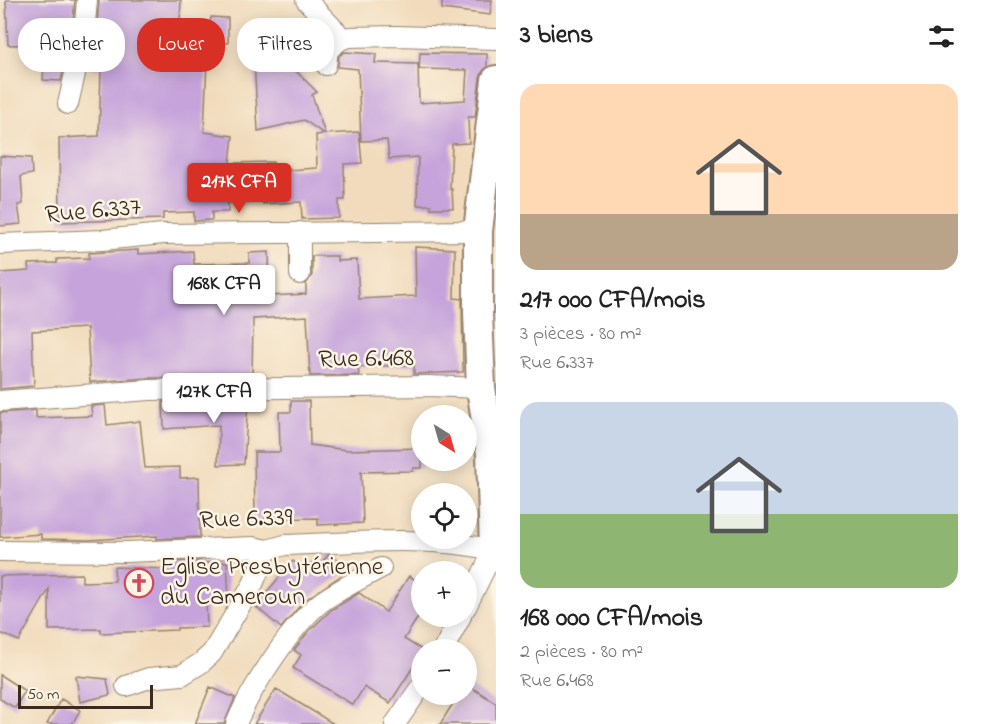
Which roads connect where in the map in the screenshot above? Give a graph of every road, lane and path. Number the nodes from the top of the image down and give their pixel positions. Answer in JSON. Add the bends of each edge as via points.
{"nodes":[{"id":1,"x":87,"y":0,"type":"edge"},
{"id":2,"x":306,"y":0,"type":"edge"},
{"id":3,"x":496,"y":39,"type":"edge"},
{"id":4,"x":340,"y":40,"type":"junction"},
{"id":5,"x":334,"y":45,"type":"edge"},
{"id":6,"x":495,"y":89,"type":"edge"},
{"id":7,"x":68,"y":104,"type":"dead end"},
{"id":8,"x":478,"y":231,"type":"junction"},
{"id":9,"x":300,"y":232,"type":"junction"},
{"id":10,"x":0,"y":244,"type":"edge"},
{"id":11,"x":300,"y":274,"type":"dead end"},
{"id":12,"x":481,"y":388,"type":"junction"},
{"id":13,"x":0,"y":401,"type":"edge"},
{"id":14,"x":267,"y":550,"type":"junction"},
{"id":15,"x":495,"y":550,"type":"edge"},
{"id":16,"x":0,"y":551,"type":"edge"},
{"id":17,"x":381,"y":568,"type":"dead end"},
{"id":18,"x":477,"y":585,"type":"edge"},
{"id":19,"x":126,"y":686,"type":"dead end"},
{"id":20,"x":411,"y":701,"type":"edge"},
{"id":21,"x":236,"y":724,"type":"edge"},
{"id":22,"x":395,"y":724,"type":"edge"}],
"edges":[{"from":1,"to":7,"type":"street","via":[[84,35]]},
{"from":2,"to":4,"type":"street"},
{"from":3,"to":4,"type":"street","via":[[396,36]]},
{"from":4,"to":5,"type":"street"},
{"from":6,"to":8,"type":"street"},
{"from":8,"to":9,"type":"street","name":"Rue 6.337"},
{"from":8,"to":12,"type":"street"},
{"from":9,"to":10,"type":"street","name":"Rue 6.337","via":[[163,234]]},
{"from":9,"to":11,"type":"street"},
{"from":12,"to":13,"type":"street","name":"Rue 6.468","via":[[150,390]]},
{"from":12,"to":15,"type":"street","via":[[491,454]]},
{"from":14,"to":15,"type":"street","name":"Rue 6.339","via":[[397,542],[464,543]]},
{"from":14,"to":16,"type":"street","name":"Rue 6.339","via":[[253,547],[127,552]]},
{"from":14,"to":19,"type":"street","via":[[253,584],[212,653],[182,675],[149,678]]},
{"from":15,"to":18,"type":"street"},
{"from":17,"to":21,"type":"street","via":[[323,600],[305,617],[256,686]]},
{"from":20,"to":22,"type":"street"}]}
